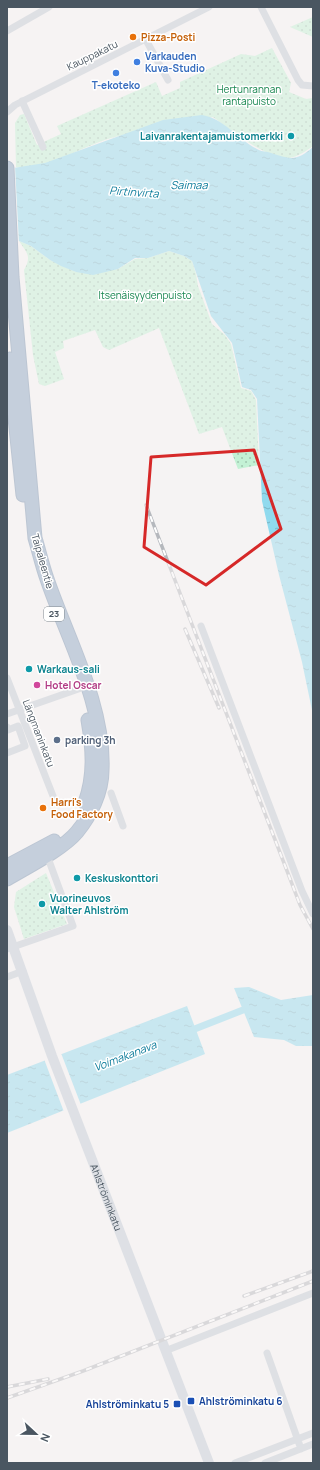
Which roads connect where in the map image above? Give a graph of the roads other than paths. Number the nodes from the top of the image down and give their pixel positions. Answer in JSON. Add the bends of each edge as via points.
{"nodes":[{"id":1,"x":49,"y":7,"type":"edge"},
{"id":2,"x":209,"y":7,"type":"edge"},
{"id":3,"x":262,"y":7,"type":"edge"},
{"id":4,"x":7,"y":31,"type":"edge"},
{"id":5,"x":146,"y":40,"type":"junction"},
{"id":6,"x":168,"y":80,"type":"dead end"},
{"id":7,"x":313,"y":86,"type":"edge"},
{"id":8,"x":22,"y":101,"type":"junction"},
{"id":9,"x":7,"y":112,"type":"edge"},
{"id":10,"x":43,"y":147,"type":"dead end"},
{"id":11,"x":7,"y":168,"type":"edge"},
{"id":12,"x":7,"y":303,"type":"edge"},
{"id":13,"x":14,"y":399,"type":"edge"},
{"id":14,"x":201,"y":626,"type":"dead end"},
{"id":15,"x":7,"y":678,"type":"edge"},
{"id":16,"x":83,"y":687,"type":"junction"},
{"id":17,"x":19,"y":710,"type":"junction"},
{"id":18,"x":7,"y":714,"type":"edge"},
{"id":19,"x":7,"y":727,"type":"edge"},
{"id":20,"x":7,"y":753,"type":"edge"},
{"id":21,"x":111,"y":793,"type":"dead end"},
{"id":22,"x":53,"y":796,"type":"dead end"},
{"id":23,"x":123,"y":826,"type":"dead end"},
{"id":24,"x":48,"y":858,"type":"dead end"},
{"id":25,"x":7,"y":866,"type":"edge"},
{"id":26,"x":7,"y":879,"type":"edge"},
{"id":27,"x":313,"y":914,"type":"edge"},
{"id":28,"x":7,"y":930,"type":"edge"},
{"id":29,"x":10,"y":948,"type":"edge"},
{"id":30,"x":23,"y":971,"type":"junction"},
{"id":31,"x":7,"y":977,"type":"edge"},
{"id":32,"x":313,"y":1294,"type":"edge"},
{"id":33,"x":165,"y":1351,"type":"junction"},
{"id":34,"x":267,"y":1353,"type":"dead end"},
{"id":35,"x":313,"y":1433,"type":"edge"},
{"id":36,"x":298,"y":1439,"type":"junction"},
{"id":37,"x":313,"y":1444,"type":"edge"},
{"id":38,"x":301,"y":1449,"type":"junction"},
{"id":39,"x":209,"y":1463,"type":"edge"},
{"id":40,"x":235,"y":1463,"type":"edge"},
{"id":41,"x":265,"y":1463,"type":"edge"}],
"edges":[{"from":1,"to":4,"type":"street"},
{"from":2,"to":5,"type":"street","name":"Kauppakatu"},
{"from":3,"to":7,"type":"street","via":[[298,80],[302,85]]},
{"from":5,"to":6,"type":"street"},
{"from":5,"to":8,"type":"street","name":"Kauppakatu"},
{"from":8,"to":9,"type":"street","name":"Kauppakatu"},
{"from":8,"to":10,"type":"street"},
{"from":11,"to":13,"type":"highway","name":"Taipaleentie","number":"23"},
{"from":12,"to":13,"type":"highway","name":"Taipaleentie","number":"23"},
{"from":13,"to":16,"type":"highway","name":"Taipaleentie","number":"23","via":[[27,539]]},
{"from":14,"to":27,"type":"street"},
{"from":15,"to":17,"type":"street","name":"Längmaninkatu"},
{"from":16,"to":17,"type":"street"},
{"from":16,"to":25,"type":"highway","name":"Taipaleentie","number":"23","via":[[93,751],[91,781],[82,810],[74,823],[57,839]]},
{"from":16,"to":26,"type":"highway","name":"Taipaleentie","number":"23","via":[[102,743],[100,785],[91,812],[77,832],[62,845]]},
{"from":17,"to":18,"type":"street"},
{"from":17,"to":22,"type":"street","name":"Längmaninkatu"},
{"from":19,"to":20,"type":"street","via":[[8,730],[18,726],[25,746]]},
{"from":21,"to":23,"type":"street"},
{"from":24,"to":29,"type":"street","via":[[73,926]]},
{"from":28,"to":29,"type":"street","name":"Ahlströminkatu"},
{"from":29,"to":30,"type":"street","name":"Ahlströminkatu"},
{"from":30,"to":31,"type":"street"},
{"from":30,"to":33,"type":"street","name":"Ahlströminkatu","via":[[52,1056]]},
{"from":32,"to":33,"type":"street"},
{"from":33,"to":39,"type":"street","name":"Ahlströminkatu"},
{"from":34,"to":36,"type":"street"},
{"from":35,"to":36,"type":"street"},
{"from":36,"to":38,"type":"street"},
{"from":36,"to":40,"type":"street"},
{"from":37,"to":38,"type":"street"},
{"from":38,"to":41,"type":"street"}]}
